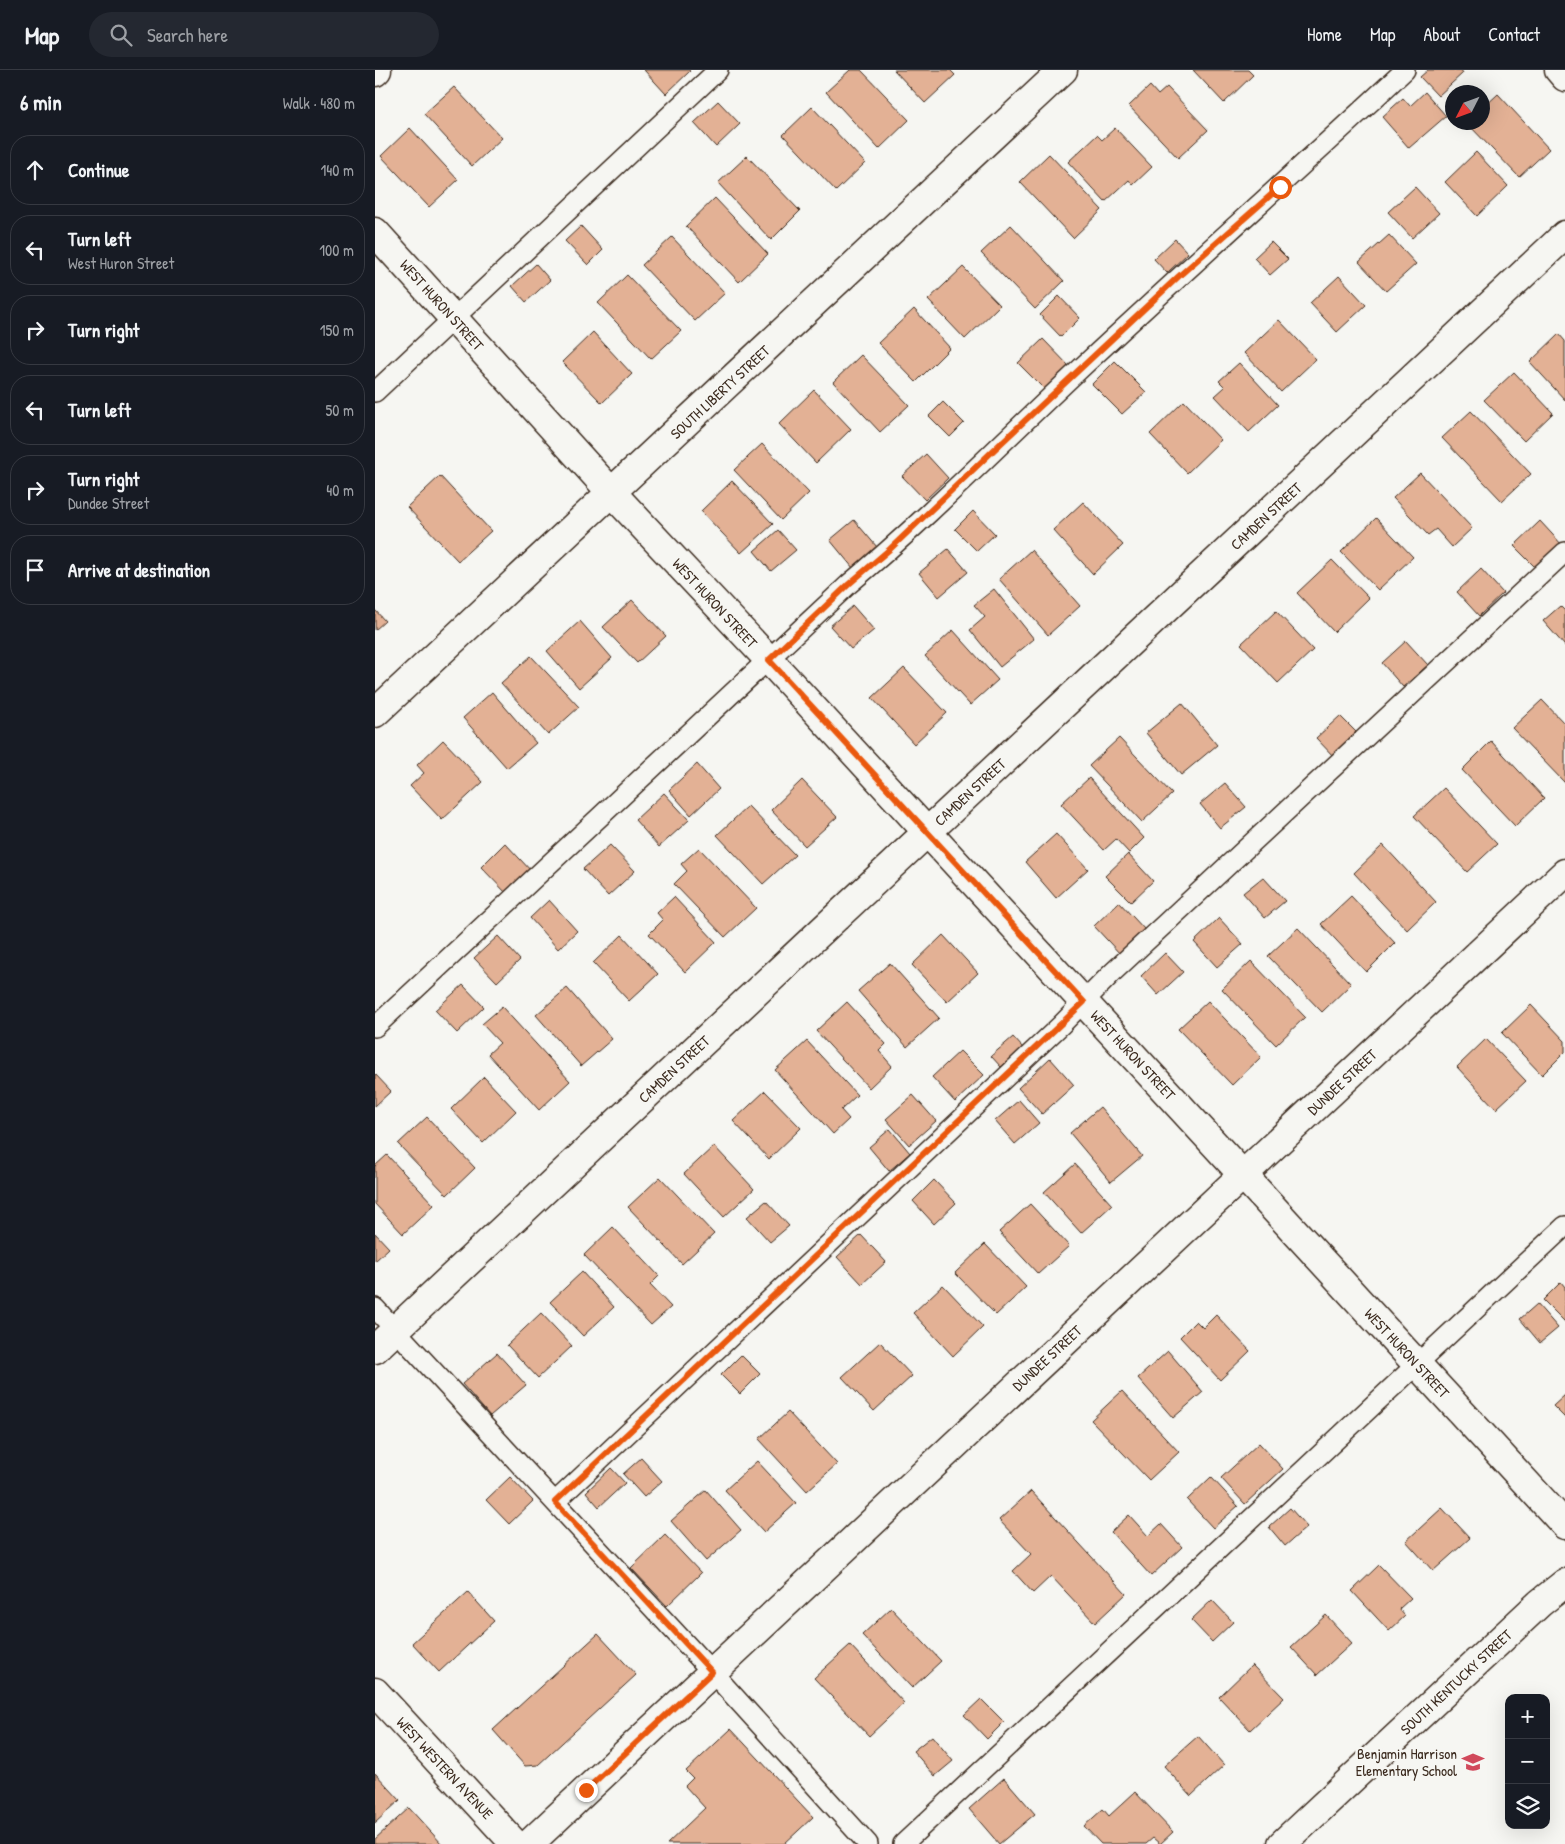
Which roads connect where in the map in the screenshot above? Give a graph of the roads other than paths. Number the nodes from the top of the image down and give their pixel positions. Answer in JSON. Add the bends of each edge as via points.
{"nodes":[{"id":1,"x":718,"y":70,"type":"edge"},
{"id":2,"x":1063,"y":70,"type":"edge"},
{"id":3,"x":1405,"y":70,"type":"edge"},
{"id":4,"x":1559,"y":70,"type":"edge"},
{"id":5,"x":1565,"y":77,"type":"edge"},
{"id":6,"x":375,"y":232,"type":"edge"},
{"id":7,"x":1565,"y":236,"type":"edge"},
{"id":8,"x":455,"y":318,"type":"junction"},
{"id":9,"x":375,"y":392,"type":"edge"},
{"id":10,"x":611,"y":493,"type":"junction"},
{"id":11,"x":1565,"y":552,"type":"edge"},
{"id":12,"x":769,"y":660,"type":"junction"},
{"id":13,"x":375,"y":713,"type":"edge"},
{"id":14,"x":928,"y":832,"type":"junction"},
{"id":15,"x":1565,"y":873,"type":"edge"},
{"id":16,"x":1084,"y":1002,"type":"junction"},
{"id":17,"x":375,"y":1027,"type":"edge"},
{"id":18,"x":1243,"y":1174,"type":"junction"},
{"id":19,"x":1565,"y":1226,"type":"edge"},
{"id":20,"x":375,"y":1308,"type":"edge"},
{"id":21,"x":395,"y":1330,"type":"junction"},
{"id":22,"x":375,"y":1349,"type":"edge"},
{"id":23,"x":1417,"y":1364,"type":"junction"},
{"id":24,"x":555,"y":1502,"type":"junction"},
{"id":25,"x":1565,"y":1525,"type":"edge"},
{"id":26,"x":1565,"y":1583,"type":"edge"},
{"id":27,"x":712,"y":1672,"type":"junction"},
{"id":28,"x":375,"y":1692,"type":"edge"},
{"id":29,"x":515,"y":1844,"type":"edge"},
{"id":30,"x":529,"y":1844,"type":"edge"},
{"id":31,"x":868,"y":1844,"type":"edge"},
{"id":32,"x":903,"y":1844,"type":"edge"},
{"id":33,"x":1282,"y":1844,"type":"edge"}],
"edges":[{"from":1,"to":8,"type":"lane"},
{"from":2,"to":10,"type":"street","name":"SOUTH LIBERTY STREET"},
{"from":3,"to":12,"type":"lane","via":[[1179,276]]},
{"from":4,"to":5,"type":"street"},
{"from":6,"to":8,"type":"street","name":"WEST HURON STREET"},
{"from":7,"to":14,"type":"street","name":"CAMDEN STREET"},
{"from":8,"to":9,"type":"lane"},
{"from":8,"to":10,"type":"street","name":"WEST HURON STREET"},
{"from":10,"to":12,"type":"street","name":"WEST HURON STREET"},
{"from":10,"to":13,"type":"street","name":"SOUTH LIBERTY STREET"},
{"from":11,"to":16,"type":"lane"},
{"from":12,"to":14,"type":"street","name":"WEST HURON STREET"},
{"from":12,"to":17,"type":"lane"},
{"from":14,"to":16,"type":"street","name":"WEST HURON STREET"},
{"from":14,"to":21,"type":"street","name":"CAMDEN STREET"},
{"from":15,"to":18,"type":"street","name":"DUNDEE STREET"},
{"from":16,"to":18,"type":"street","name":"WEST HURON STREET"},
{"from":16,"to":24,"type":"lane"},
{"from":18,"to":23,"type":"street","name":"WEST HURON STREET"},
{"from":18,"to":27,"type":"street","name":"DUNDEE STREET"},
{"from":19,"to":23,"type":"lane"},
{"from":20,"to":21,"type":"lane"},
{"from":21,"to":22,"type":"street","name":"CAMDEN STREET"},
{"from":21,"to":24,"type":"lane"},
{"from":23,"to":25,"type":"street","name":"WEST HURON STREET"},
{"from":23,"to":32,"type":"lane"},
{"from":24,"to":27,"type":"lane"},
{"from":26,"to":33,"type":"street","name":"SOUTH KENTUCKY STREET"},
{"from":27,"to":30,"type":"street","name":"DUNDEE STREET"},
{"from":27,"to":31,"type":"lane"},
{"from":28,"to":29,"type":"street","name":"WEST WESTERN AVENUE"}]}
